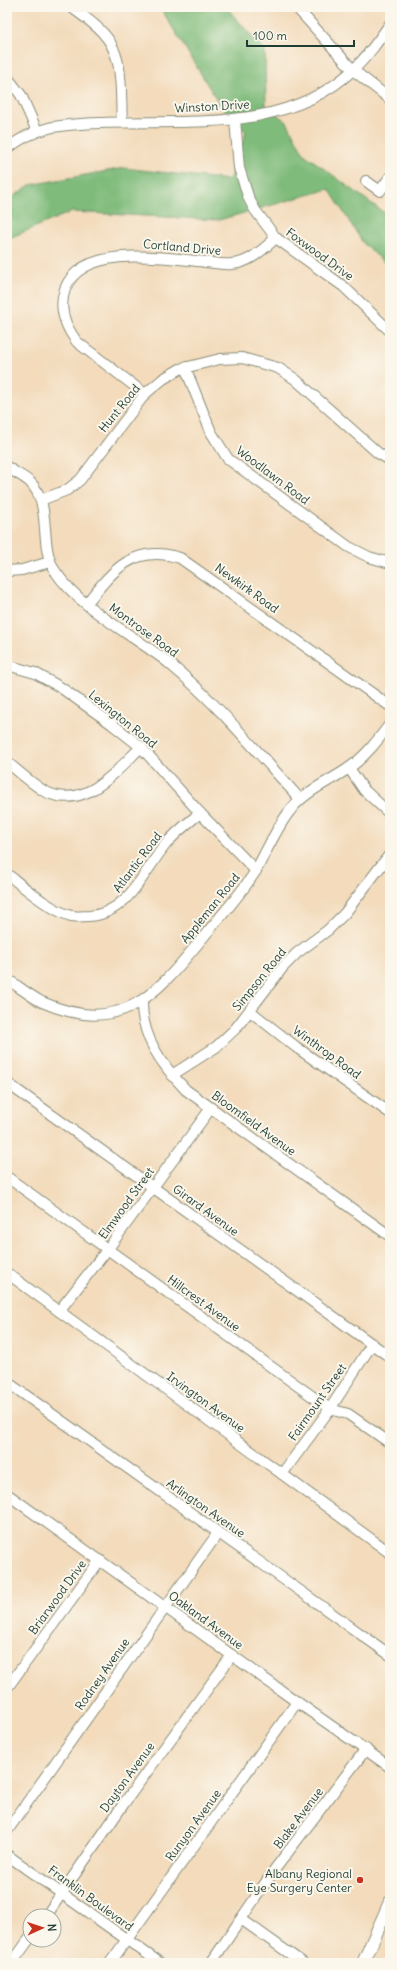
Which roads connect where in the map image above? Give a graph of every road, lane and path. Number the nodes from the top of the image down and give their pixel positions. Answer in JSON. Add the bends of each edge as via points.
{"nodes":[{"id":1,"x":71,"y":7,"type":"edge"},
{"id":2,"x":296,"y":7,"type":"edge"},
{"id":3,"x":390,"y":24,"type":"edge"},
{"id":4,"x":353,"y":70,"type":"junction"},
{"id":5,"x":7,"y":77,"type":"edge"},
{"id":6,"x":390,"y":99,"type":"edge"},
{"id":7,"x":235,"y":119,"type":"junction"},
{"id":8,"x":122,"y":122,"type":"junction"},
{"id":9,"x":37,"y":131,"type":"junction"},
{"id":10,"x":7,"y":149,"type":"edge"},
{"id":11,"x":390,"y":177,"type":"edge"},
{"id":12,"x":366,"y":181,"type":"dead end"},
{"id":13,"x":276,"y":238,"type":"junction"},
{"id":14,"x":390,"y":330,"type":"edge"},
{"id":15,"x":185,"y":367,"type":"junction"},
{"id":16,"x":145,"y":394,"type":"junction"},
{"id":17,"x":390,"y":460,"type":"edge"},
{"id":18,"x":7,"y":467,"type":"edge"},
{"id":19,"x":41,"y":500,"type":"junction"},
{"id":20,"x":50,"y":562,"type":"junction"},
{"id":21,"x":390,"y":563,"type":"edge"},
{"id":22,"x":7,"y":570,"type":"edge"},
{"id":23,"x":87,"y":603,"type":"junction"},
{"id":24,"x":7,"y":665,"type":"edge"},
{"id":25,"x":390,"y":706,"type":"edge"},
{"id":26,"x":390,"y":724,"type":"edge"},
{"id":27,"x":141,"y":747,"type":"junction"},
{"id":28,"x":7,"y":762,"type":"edge"},
{"id":29,"x":349,"y":768,"type":"junction"},
{"id":30,"x":300,"y":799,"type":"junction"},
{"id":31,"x":200,"y":813,"type":"junction"},
{"id":32,"x":390,"y":814,"type":"edge"},
{"id":33,"x":390,"y":854,"type":"edge"},
{"id":34,"x":256,"y":871,"type":"junction"},
{"id":35,"x":7,"y":874,"type":"edge"},
{"id":36,"x":7,"y":979,"type":"edge"},
{"id":37,"x":142,"y":1001,"type":"junction"},
{"id":38,"x":250,"y":1011,"type":"junction"},
{"id":39,"x":172,"y":1075,"type":"junction"},
{"id":40,"x":7,"y":1083,"type":"edge"},
{"id":41,"x":211,"y":1108,"type":"junction"},
{"id":42,"x":390,"y":1113,"type":"edge"},
{"id":43,"x":7,"y":1177,"type":"edge"},
{"id":44,"x":153,"y":1187,"type":"junction"},
{"id":45,"x":390,"y":1236,"type":"edge"},
{"id":46,"x":107,"y":1250,"type":"junction"},
{"id":47,"x":7,"y":1273,"type":"edge"},
{"id":48,"x":59,"y":1311,"type":"junction"},
{"id":49,"x":372,"y":1344,"type":"junction"},
{"id":50,"x":390,"y":1358,"type":"edge"},
{"id":51,"x":7,"y":1382,"type":"edge"},
{"id":52,"x":330,"y":1409,"type":"junction"},
{"id":53,"x":390,"y":1443,"type":"edge"},
{"id":54,"x":282,"y":1474,"type":"junction"},
{"id":55,"x":7,"y":1494,"type":"edge"},
{"id":56,"x":218,"y":1533,"type":"junction"},
{"id":57,"x":390,"y":1553,"type":"edge"},
{"id":58,"x":100,"y":1560,"type":"junction"},
{"id":59,"x":165,"y":1607,"type":"junction"},
{"id":60,"x":232,"y":1655,"type":"junction"},
{"id":61,"x":390,"y":1655,"type":"edge"},
{"id":62,"x":7,"y":1688,"type":"edge"},
{"id":63,"x":297,"y":1702,"type":"junction"},
{"id":64,"x":366,"y":1749,"type":"junction"},
{"id":65,"x":390,"y":1767,"type":"edge"},
{"id":66,"x":7,"y":1831,"type":"edge"},
{"id":67,"x":7,"y":1855,"type":"edge"},
{"id":68,"x":62,"y":1893,"type":"junction"},
{"id":69,"x":390,"y":1902,"type":"edge"},
{"id":70,"x":52,"y":1908,"type":"edge"},
{"id":71,"x":241,"y":1919,"type":"junction"},
{"id":72,"x":127,"y":1940,"type":"junction"},
{"id":73,"x":23,"y":1948,"type":"edge"},
{"id":74,"x":12,"y":1963,"type":"edge"},
{"id":75,"x":110,"y":1963,"type":"edge"},
{"id":76,"x":160,"y":1963,"type":"edge"},
{"id":77,"x":211,"y":1963,"type":"edge"},
{"id":78,"x":303,"y":1963,"type":"edge"},
{"id":79,"x":363,"y":1963,"type":"edge"}],
"edges":[{"from":1,"to":8,"type":"street","via":[[103,32],[116,54]]},
{"from":2,"to":4,"type":"street"},
{"from":3,"to":4,"type":"street","name":"Winston Drive","via":[[370,53]]},
{"from":4,"to":6,"type":"street"},
{"from":4,"to":7,"type":"street","name":"Winston Drive","via":[[324,92],[287,109],[265,116]]},
{"from":5,"to":9,"type":"street","via":[[21,95]]},
{"from":7,"to":8,"type":"street","name":"Winston Drive"},
{"from":7,"to":13,"type":"street","name":"Foxwood Drive","via":[[239,168],[245,188],[255,210]]},
{"from":8,"to":9,"type":"street","name":"Winston Drive","via":[[66,125]]},
{"from":9,"to":10,"type":"street","name":"Winston Drive"},
{"from":11,"to":12,"type":"street","via":[[380,192]]},
{"from":13,"to":14,"type":"street","name":"Foxwood Drive","via":[[343,286]]},
{"from":13,"to":16,"type":"street","name":"Cortland Drive","via":[[252,258],[232,264],[139,256],[102,260],[87,265],[74,275],[62,297],[63,316],[69,331],[77,342]]},
{"from":15,"to":16,"type":"street","name":"Hunt Road","via":[[163,379]]},
{"from":15,"to":17,"type":"street","name":"Hunt Road","via":[[211,360],[242,358],[278,368],[296,379],[367,443]]},
{"from":15,"to":21,"type":"street","name":"Woodlawn Road","via":[[211,432],[228,459],[349,547],[369,557]]},
{"from":16,"to":19,"type":"street","name":"Hunt Road","via":[[80,480],[67,490]]},
{"from":18,"to":19,"type":"street","name":"Montrose Road","via":[[30,482]]},
{"from":19,"to":20,"type":"street","name":"Montrose Road"},
{"from":20,"to":22,"type":"street","via":[[22,570]]},
{"from":20,"to":23,"type":"street","name":"Montrose Road","via":[[60,578]]},
{"from":23,"to":25,"type":"street","name":"Newkirk Road","via":[[110,574],[131,559],[147,555],[180,558]]},
{"from":23,"to":30,"type":"street","name":"Montrose Road","via":[[103,618],[169,664],[206,696]]},
{"from":24,"to":27,"type":"street","name":"Lexington Road","via":[[35,673],[60,687]]},
{"from":26,"to":29,"type":"street","name":"Appleman Road","via":[[362,758]]},
{"from":27,"to":28,"type":"street","via":[[102,785],[80,795],[52,794],[43,790]]},
{"from":27,"to":31,"type":"street","name":"Lexington Road"},
{"from":29,"to":30,"type":"street","name":"Appleman Road"},
{"from":29,"to":32,"type":"street","via":[[364,790]]},
{"from":30,"to":34,"type":"street","name":"Appleman Road","via":[[288,812]]},
{"from":31,"to":34,"type":"street","name":"Lexington Road"},
{"from":31,"to":35,"type":"street","name":"Atlantic Road","via":[[165,845],[124,902],[100,916],[71,916],[57,910]]},
{"from":33,"to":38,"type":"street","name":"Simpson Road","via":[[345,913],[283,967]]},
{"from":34,"to":37,"type":"street","name":"Appleman Road","via":[[176,969]]},
{"from":36,"to":37,"type":"street","name":"Appleman Road","via":[[42,1001],[70,1011],[89,1014],[110,1013]]},
{"from":37,"to":39,"type":"street","name":"Bloomfield Avenue","via":[[145,1031],[161,1062]]},
{"from":38,"to":39,"type":"street","name":"Simpson Road","via":[[216,1047]]},
{"from":38,"to":42,"type":"street","name":"Winthrop Road","via":[[296,1047]]},
{"from":39,"to":41,"type":"street","name":"Bloomfield Avenue","via":[[186,1090]]},
{"from":40,"to":44,"type":"street","name":"Girard Avenue"},
{"from":41,"to":44,"type":"street","name":"Elmwood Street"},
{"from":41,"to":45,"type":"street","name":"Bloomfield Avenue"},
{"from":43,"to":46,"type":"street","name":"Hillcrest Avenue"},
{"from":44,"to":46,"type":"street","name":"Elmwood Street"},
{"from":44,"to":49,"type":"street","name":"Girard Avenue"},
{"from":46,"to":48,"type":"street","name":"Elmwood Street"},
{"from":46,"to":52,"type":"street","name":"Hillcrest Avenue"},
{"from":47,"to":48,"type":"street","name":"Irvington Avenue"},
{"from":48,"to":54,"type":"street","name":"Irvington Avenue"},
{"from":49,"to":50,"type":"street","name":"Girard Avenue"},
{"from":49,"to":52,"type":"street","name":"Fairmount Street"},
{"from":51,"to":56,"type":"street","name":"Arlington Avenue"},
{"from":52,"to":53,"type":"street","name":"Hillcrest Avenue","via":[[348,1414]]},
{"from":52,"to":54,"type":"street","name":"Fairmount Street"},
{"from":54,"to":57,"type":"street","name":"Irvington Avenue"},
{"from":55,"to":58,"type":"street","name":"Oakland Avenue"},
{"from":56,"to":59,"type":"street","name":"Rodney Avenue"},
{"from":56,"to":61,"type":"street","name":"Arlington Avenue"},
{"from":58,"to":59,"type":"street","name":"Oakland Avenue"},
{"from":58,"to":62,"type":"street","name":"Briarwood Drive"},
{"from":59,"to":60,"type":"street","name":"Oakland Avenue"},
{"from":59,"to":66,"type":"street","name":"Rodney Avenue"},
{"from":60,"to":63,"type":"street","name":"Oakland Avenue"},
{"from":60,"to":68,"type":"street","name":"Dayton Avenue"},
{"from":63,"to":64,"type":"street","name":"Oakland Avenue"},
{"from":63,"to":72,"type":"street","name":"Runyon Avenue"},
{"from":64,"to":65,"type":"street","name":"Oakland Avenue"},
{"from":64,"to":71,"type":"street","name":"Blake Avenue"},
{"from":67,"to":68,"type":"street","name":"Franklin Boulevard"},
{"from":68,"to":70,"type":"street","name":"Dayton Avenue"},
{"from":68,"to":72,"type":"street","name":"Franklin Boulevard"},
{"from":69,"to":79,"type":"main road"},
{"from":71,"to":77,"type":"street","name":"Blake Avenue"},
{"from":71,"to":78,"type":"street"},
{"from":72,"to":75,"type":"street","name":"Runyon Avenue"},
{"from":72,"to":76,"type":"street","name":"Franklin Boulevard"},
{"from":73,"to":74,"type":"street"}]}
